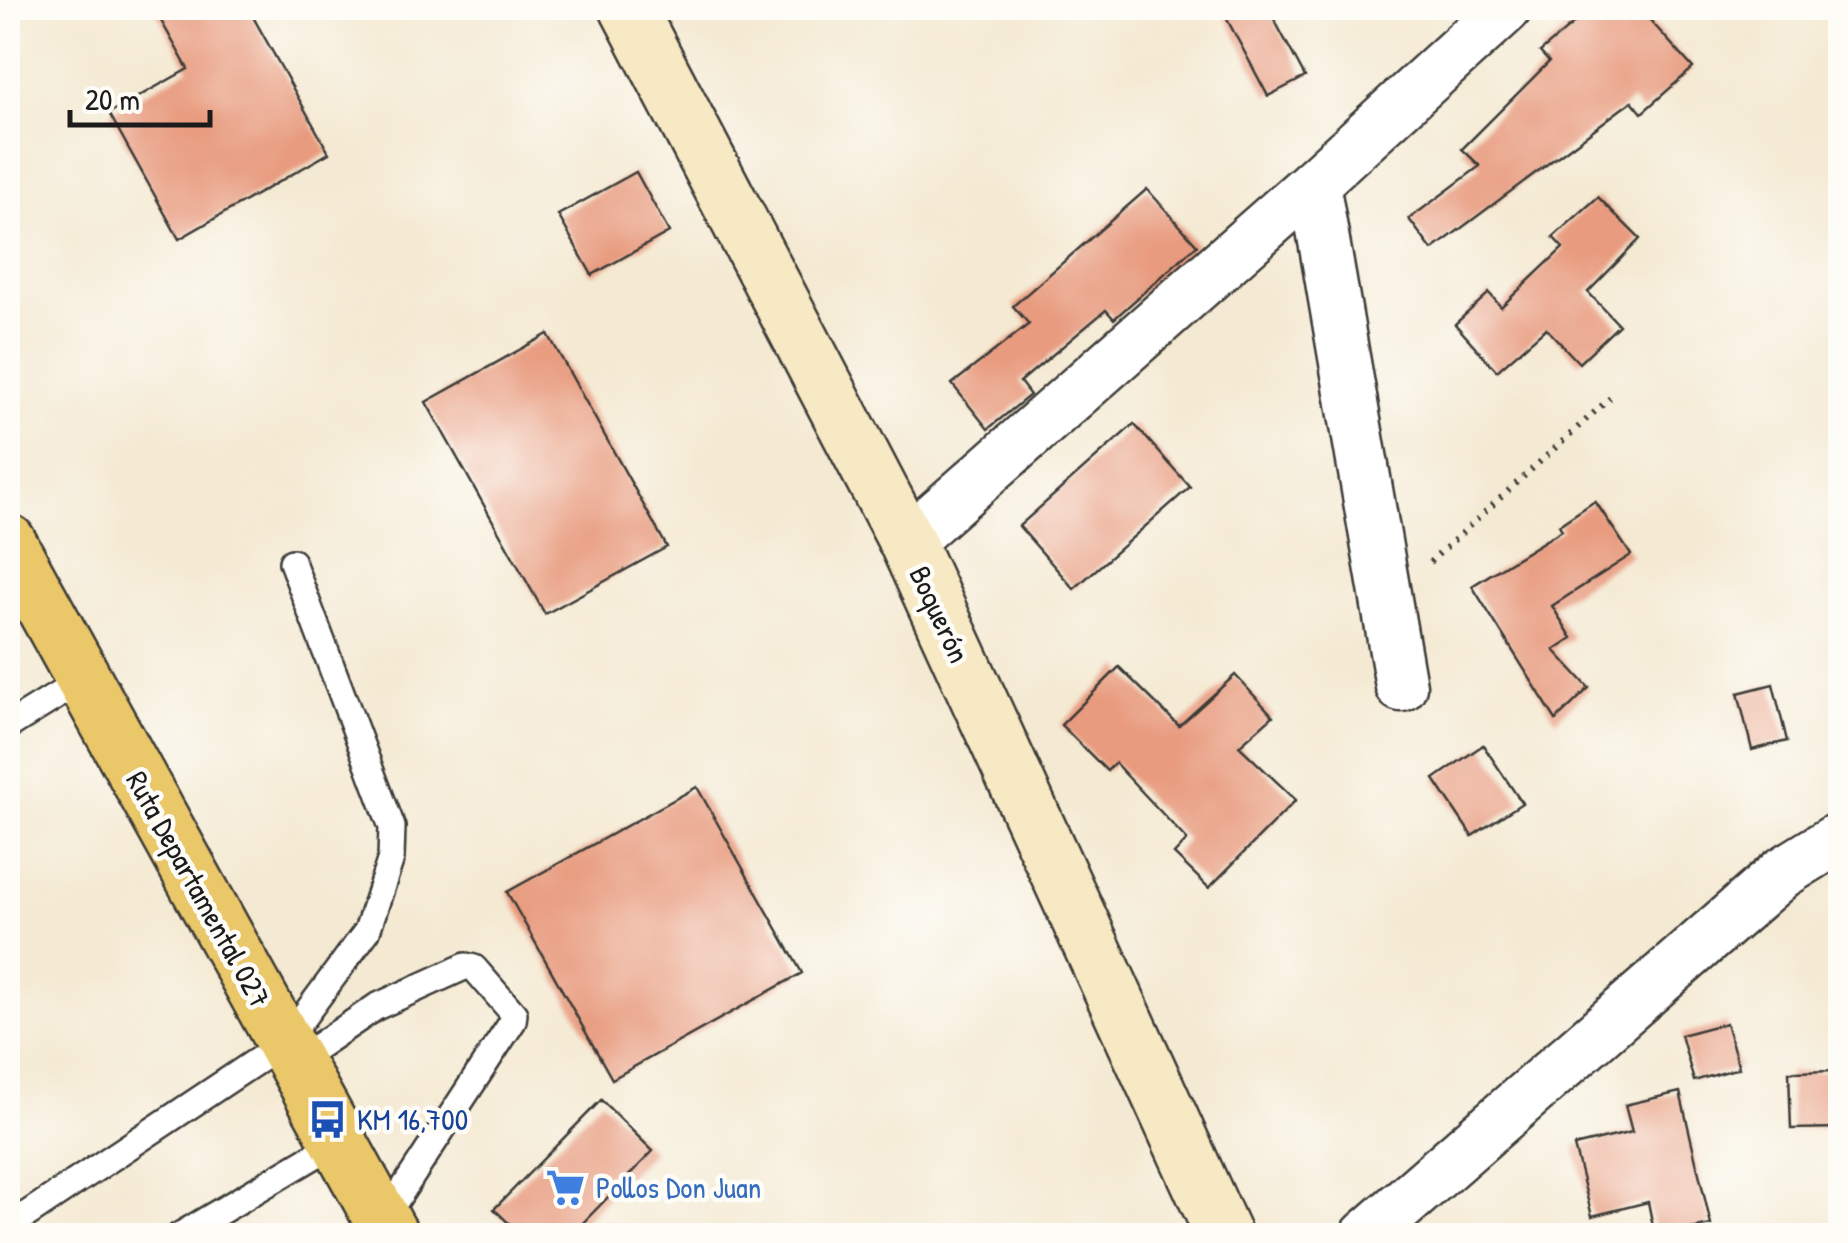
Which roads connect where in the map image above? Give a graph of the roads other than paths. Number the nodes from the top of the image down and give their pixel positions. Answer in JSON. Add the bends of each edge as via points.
{"nodes":[{"id":1,"x":628,"y":8,"type":"edge"},
{"id":2,"x":1506,"y":8,"type":"edge"},
{"id":3,"x":1314,"y":183,"type":"junction"},
{"id":4,"x":8,"y":542,"type":"edge"},
{"id":5,"x":907,"y":542,"type":"junction"},
{"id":6,"x":292,"y":562,"type":"dead end"},
{"id":7,"x":84,"y":679,"type":"junction"},
{"id":8,"x":1401,"y":686,"type":"dead end"},
{"id":9,"x":8,"y":726,"type":"edge"},
{"id":10,"x":1840,"y":837,"type":"edge"},
{"id":11,"x":290,"y":1052,"type":"junction"},
{"id":12,"x":339,"y":1142,"type":"junction"},
{"id":13,"x":8,"y":1227,"type":"edge"},
{"id":14,"x":387,"y":1228,"type":"edge"},
{"id":15,"x":179,"y":1236,"type":"edge"},
{"id":16,"x":1224,"y":1236,"type":"edge"},
{"id":17,"x":1366,"y":1236,"type":"edge"}],
"edges":[{"from":1,"to":5,"type":"street","name":"Boquerón"},
{"from":2,"to":3,"type":"street"},
{"from":3,"to":5,"type":"street"},
{"from":3,"to":8,"type":"street"},
{"from":4,"to":7,"type":"main road","name":"Ruta Departamental 027"},
{"from":5,"to":16,"type":"street","name":"Boquerón"},
{"from":6,"to":11,"type":"lane","via":[[392,827],[390,858],[368,931]]},
{"from":7,"to":9,"type":"lane"},
{"from":7,"to":11,"type":"main road","name":"Ruta Departamental 027"},
{"from":10,"to":17,"type":"street","via":[[1782,873]]},
{"from":11,"to":12,"type":"main road","name":"Ruta Departamental 027"},
{"from":11,"to":13,"type":"lane"},
{"from":11,"to":14,"type":"lane","via":[[466,966],[514,1014]]},
{"from":12,"to":14,"type":"main road","name":"Ruta Departamental 027"},
{"from":12,"to":15,"type":"lane"}]}
